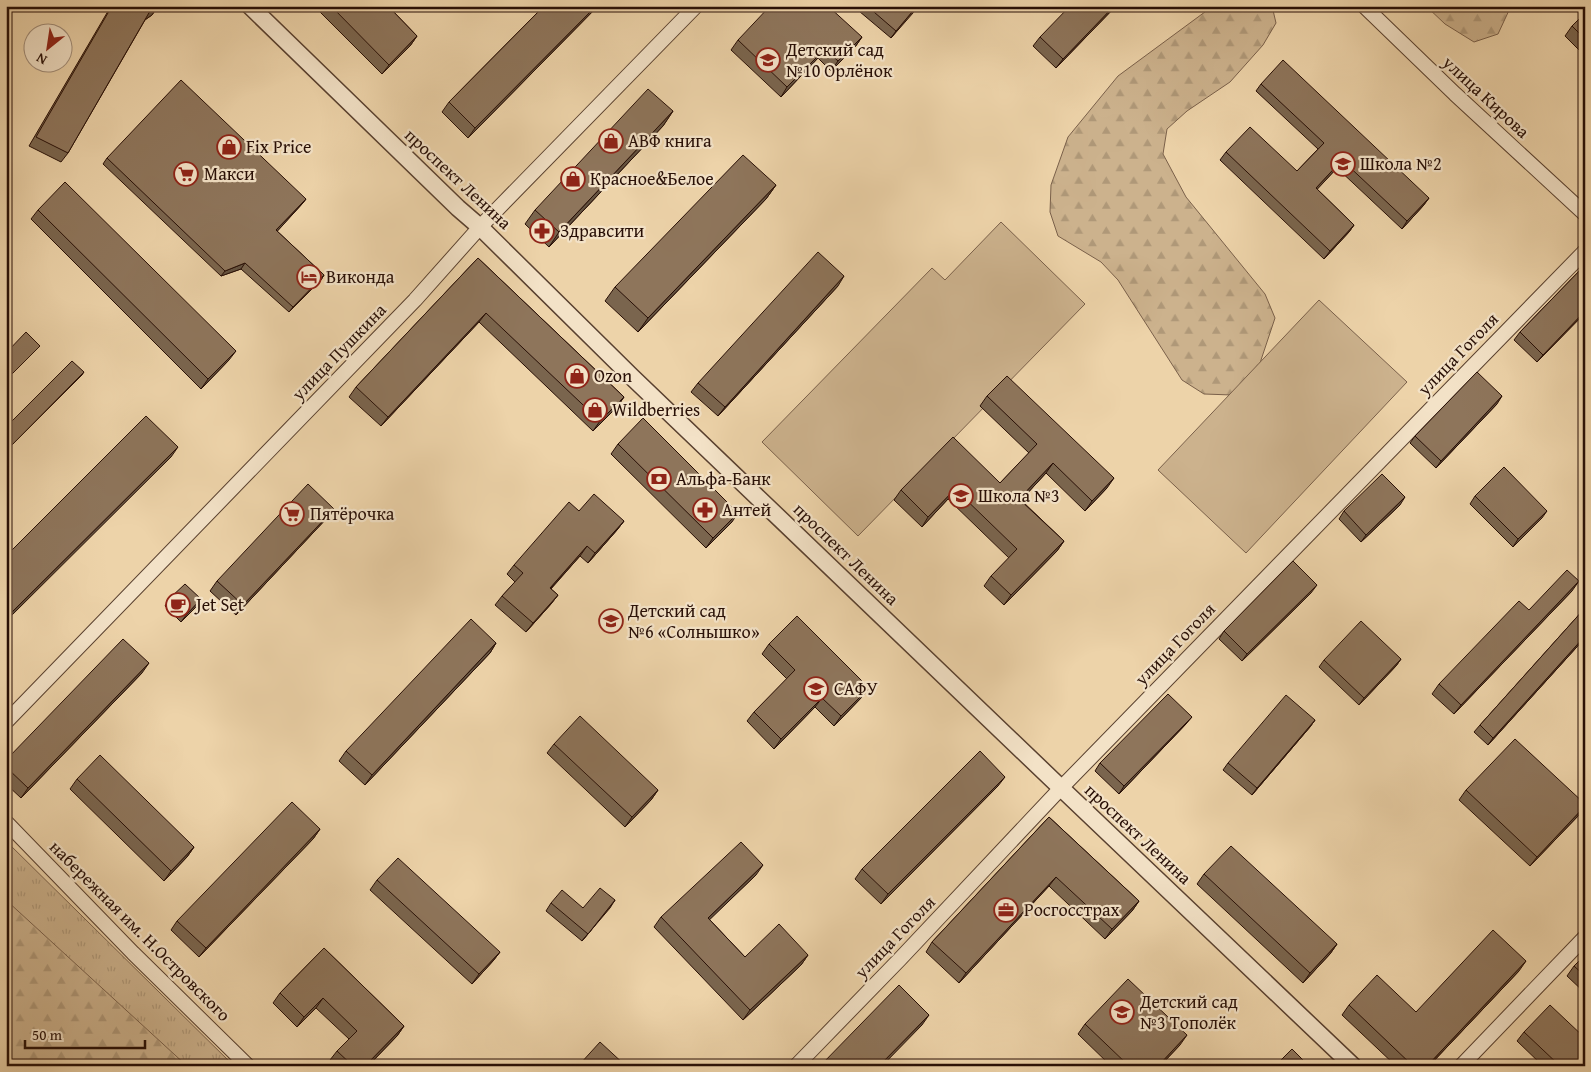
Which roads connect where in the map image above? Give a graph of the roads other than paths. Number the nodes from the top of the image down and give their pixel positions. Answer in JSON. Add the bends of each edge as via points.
{"nodes":[{"id":1,"x":250,"y":6,"type":"edge"},
{"id":2,"x":696,"y":6,"type":"edge"},
{"id":3,"x":1364,"y":6,"type":"edge"},
{"id":4,"x":1585,"y":214,"type":"edge"},
{"id":5,"x":480,"y":227,"type":"junction"},
{"id":6,"x":1585,"y":251,"type":"edge"},
{"id":7,"x":6,"y":722,"type":"edge"},
{"id":8,"x":1061,"y":788,"type":"junction"},
{"id":9,"x":6,"y":822,"type":"edge"},
{"id":10,"x":1585,"y":937,"type":"edge"},
{"id":11,"x":248,"y":1066,"type":"edge"},
{"id":12,"x":796,"y":1066,"type":"edge"},
{"id":13,"x":1353,"y":1066,"type":"edge"},
{"id":14,"x":1461,"y":1066,"type":"edge"}],
"edges":[{"from":1,"to":5,"type":"street","name":"проспект Ленина"},
{"from":2,"to":5,"type":"street","name":"улица Пушкина"},
{"from":3,"to":4,"type":"street","name":"улица Кирова"},
{"from":5,"to":7,"type":"street","name":"улица Пушкина","via":[[409,307]]},
{"from":5,"to":8,"type":"street","name":"проспект Ленина"},
{"from":6,"to":8,"type":"street","name":"улица Гоголя"},
{"from":8,"to":12,"type":"street","name":"улица Гоголя"},
{"from":8,"to":13,"type":"street","name":"проспект Ленина"},
{"from":9,"to":11,"type":"street","name":"набережная им. Н.Островского"},
{"from":10,"to":14,"type":"street"}]}
